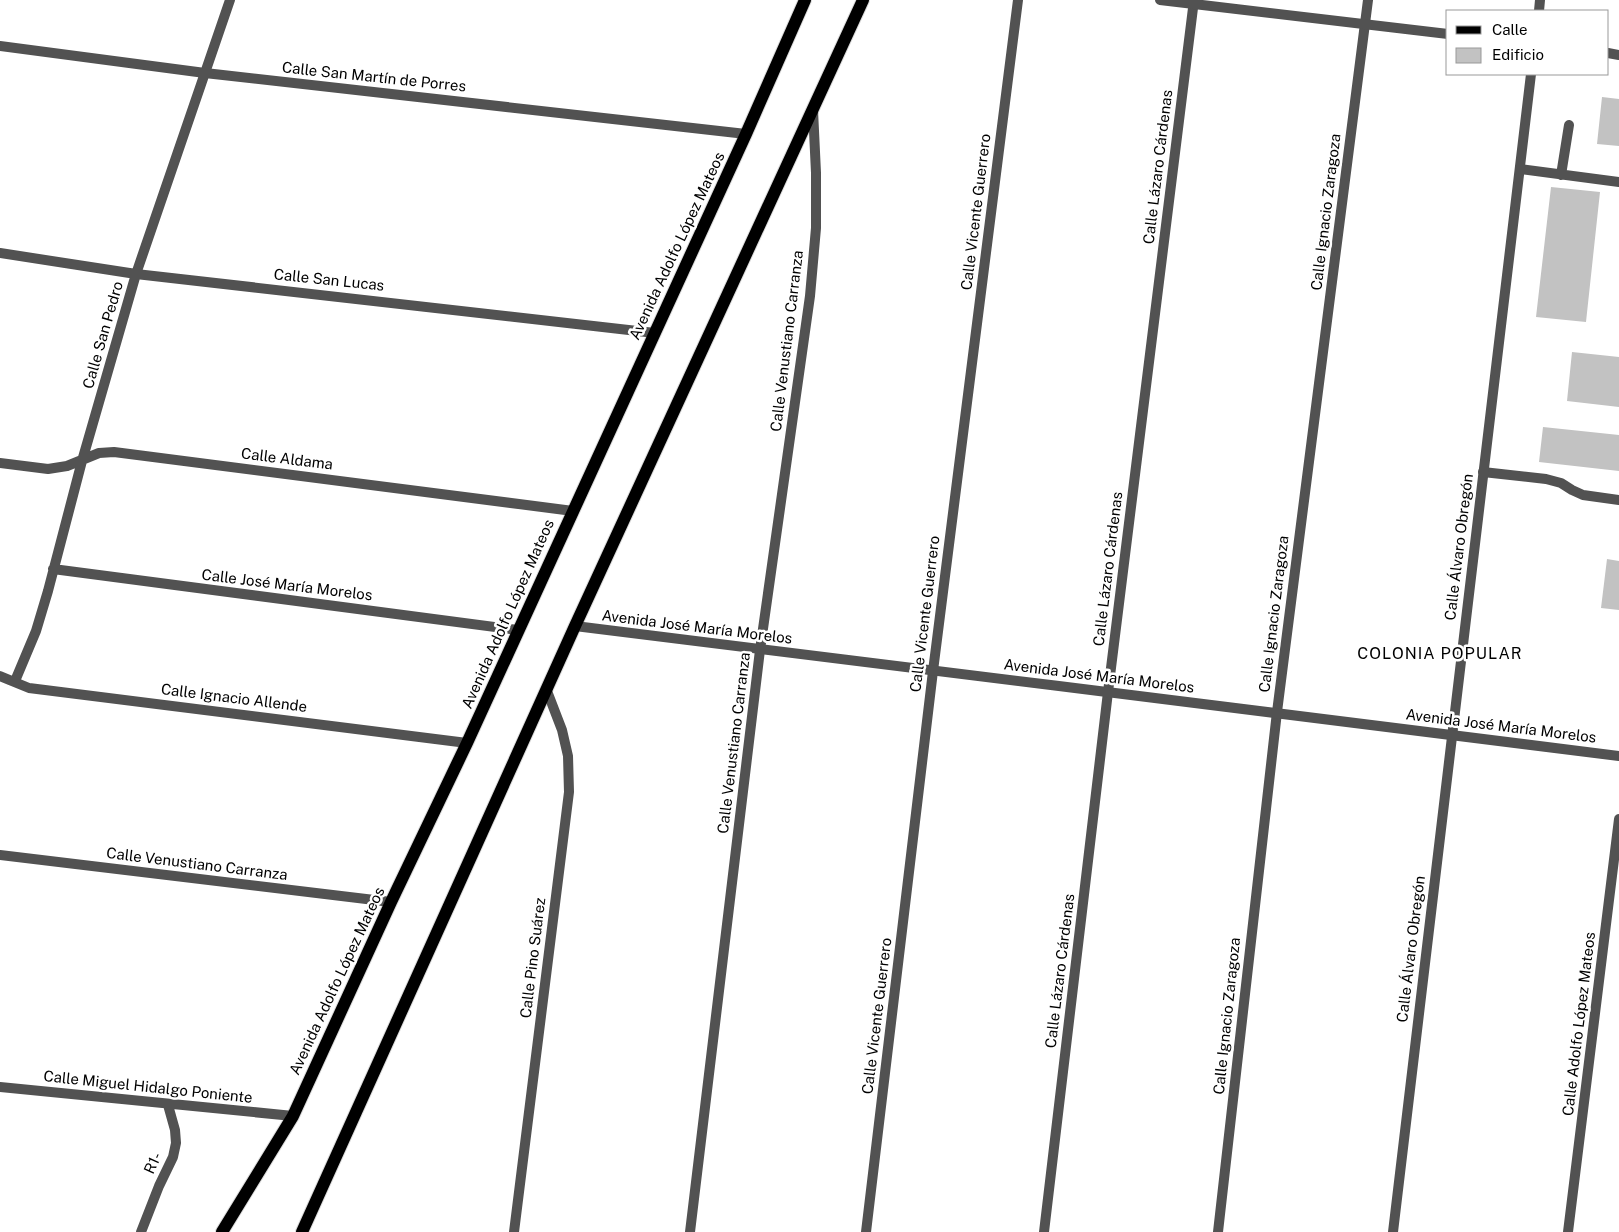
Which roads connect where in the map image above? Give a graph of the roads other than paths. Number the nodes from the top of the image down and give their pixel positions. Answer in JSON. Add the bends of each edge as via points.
{"nodes":[{"id":1,"x":230,"y":0,"type":"edge"},
{"id":2,"x":805,"y":0,"type":"edge"},
{"id":3,"x":864,"y":0,"type":"edge"},
{"id":4,"x":1018,"y":0,"type":"edge"},
{"id":5,"x":1160,"y":0,"type":"edge"},
{"id":6,"x":1368,"y":0,"type":"edge"},
{"id":7,"x":1194,"y":2,"type":"edge"},
{"id":8,"x":1366,"y":23,"type":"junction"},
{"id":9,"x":1446,"y":34,"type":"edge"},
{"id":10,"x":0,"y":46,"type":"edge"},
{"id":11,"x":205,"y":73,"type":"junction"},
{"id":12,"x":1531,"y":75,"type":"edge"},
{"id":13,"x":813,"y":109,"type":"junction"},
{"id":14,"x":1569,"y":125,"type":"dead end"},
{"id":15,"x":746,"y":134,"type":"junction"},
{"id":16,"x":1520,"y":169,"type":"junction"},
{"id":17,"x":1561,"y":175,"type":"junction"},
{"id":18,"x":1619,"y":182,"type":"edge"},
{"id":19,"x":0,"y":253,"type":"edge"},
{"id":20,"x":136,"y":274,"type":"junction"},
{"id":21,"x":655,"y":332,"type":"junction"},
{"id":22,"x":82,"y":461,"type":"junction"},
{"id":23,"x":0,"y":463,"type":"edge"},
{"id":24,"x":1483,"y":472,"type":"junction"},
{"id":25,"x":1619,"y":500,"type":"edge"},
{"id":26,"x":572,"y":511,"type":"junction"},
{"id":27,"x":53,"y":569,"type":"junction"},
{"id":28,"x":575,"y":626,"type":"junction"},
{"id":29,"x":518,"y":630,"type":"junction"},
{"id":30,"x":760,"y":650,"type":"junction"},
{"id":31,"x":933,"y":671,"type":"junction"},
{"id":32,"x":0,"y":676,"type":"edge"},
{"id":33,"x":15,"y":681,"type":"junction"},
{"id":34,"x":547,"y":691,"type":"junction"},
{"id":35,"x":1108,"y":692,"type":"junction"},
{"id":36,"x":1277,"y":712,"type":"junction"},
{"id":37,"x":1451,"y":734,"type":"junction"},
{"id":38,"x":467,"y":743,"type":"junction"},
{"id":39,"x":1619,"y":756,"type":"edge"},
{"id":40,"x":1619,"y":819,"type":"edge"},
{"id":41,"x":0,"y":855,"type":"edge"},
{"id":42,"x":391,"y":902,"type":"junction"},
{"id":43,"x":0,"y":1087,"type":"edge"},
{"id":44,"x":168,"y":1105,"type":"junction"},
{"id":45,"x":293,"y":1116,"type":"junction"},
{"id":46,"x":141,"y":1232,"type":"edge"},
{"id":47,"x":222,"y":1232,"type":"edge"},
{"id":48,"x":302,"y":1232,"type":"edge"},
{"id":49,"x":514,"y":1232,"type":"edge"},
{"id":50,"x":690,"y":1232,"type":"edge"},
{"id":51,"x":866,"y":1232,"type":"edge"},
{"id":52,"x":1044,"y":1232,"type":"edge"},
{"id":53,"x":1218,"y":1232,"type":"edge"},
{"id":54,"x":1393,"y":1232,"type":"edge"},
{"id":55,"x":1568,"y":1232,"type":"edge"}],
"edges":[{"from":1,"to":11,"type":"street","name":"Calle San Pedro"},
{"from":2,"to":15,"type":"main road","name":"Avenida Adolfo López Mateos"},
{"from":3,"to":13,"type":"main road"},
{"from":4,"to":31,"type":"street","name":"Calle Vicente Guerrero"},
{"from":5,"to":7,"type":"street"},
{"from":6,"to":8,"type":"street","name":"Calle Ignacio Zaragoza"},
{"from":7,"to":8,"type":"street"},
{"from":7,"to":35,"type":"street","name":"Calle Lázaro Cárdenas"},
{"from":8,"to":9,"type":"street"},
{"from":8,"to":36,"type":"street","name":"Calle Ignacio Zaragoza"},
{"from":10,"to":11,"type":"street","name":"Calle San Martín de Porres"},
{"from":11,"to":15,"type":"street","name":"Calle San Martín de Porres"},
{"from":11,"to":20,"type":"street","name":"Calle San Pedro"},
{"from":12,"to":16,"type":"street","name":"Calle Álvaro Obregón"},
{"from":13,"to":28,"type":"main road"},
{"from":13,"to":30,"type":"street","name":"Calle Venustiano Carranza","via":[[816,228],[810,296]]},
{"from":14,"to":17,"type":"street"},
{"from":15,"to":21,"type":"main road","name":"Avenida Adolfo López Mateos"},
{"from":16,"to":17,"type":"street"},
{"from":16,"to":24,"type":"street","name":"Calle Álvaro Obregón"},
{"from":17,"to":18,"type":"street"},
{"from":19,"to":20,"type":"street","name":"Calle San Lucas"},
{"from":20,"to":21,"type":"street","name":"Calle San Lucas"},
{"from":20,"to":22,"type":"street","name":"Calle San Pedro"},
{"from":21,"to":26,"type":"main road","name":"Avenida Adolfo López Mateos"},
{"from":22,"to":23,"type":"street","name":"Calle Aldama","via":[[48,469]]},
{"from":22,"to":26,"type":"street","name":"Calle Aldama","via":[[98,453],[114,452]]},
{"from":22,"to":27,"type":"street","name":"Calle San Pedro"},
{"from":24,"to":25,"type":"street","via":[[1546,479],[1583,495]]},
{"from":24,"to":37,"type":"street","name":"Calle Álvaro Obregón"},
{"from":26,"to":29,"type":"main road","name":"Avenida Adolfo López Mateos"},
{"from":27,"to":29,"type":"street","name":"Calle José María Morelos"},
{"from":27,"to":33,"type":"street","name":"Calle San Pedro","via":[[36,631]]},
{"from":28,"to":30,"type":"street","name":"Avenida José María Morelos"},
{"from":28,"to":34,"type":"main road"},
{"from":29,"to":38,"type":"main road","name":"Avenida Adolfo López Mateos"},
{"from":30,"to":31,"type":"street","name":"Avenida José María Morelos"},
{"from":30,"to":50,"type":"street","name":"Calle Venustiano Carranza"},
{"from":31,"to":35,"type":"street","name":"Avenida José María Morelos"},
{"from":31,"to":51,"type":"street","name":"Calle Vicente Guerrero"},
{"from":32,"to":33,"type":"street","name":"Calle Ignacio Allende"},
{"from":33,"to":38,"type":"street","name":"Calle Ignacio Allende","via":[[30,688]]},
{"from":34,"to":48,"type":"main road"},
{"from":34,"to":49,"type":"street","name":"Calle Pino Suárez","via":[[568,756],[569,792]]},
{"from":35,"to":36,"type":"street","name":"Avenida José María Morelos"},
{"from":35,"to":52,"type":"street","name":"Calle Lázaro Cárdenas"},
{"from":36,"to":37,"type":"street","name":"Avenida José María Morelos"},
{"from":36,"to":53,"type":"street","name":"Calle Ignacio Zaragoza"},
{"from":37,"to":39,"type":"street","name":"Avenida José María Morelos"},
{"from":37,"to":54,"type":"street","name":"Calle Álvaro Obregón"},
{"from":38,"to":42,"type":"main road","name":"Avenida Adolfo López Mateos"},
{"from":40,"to":55,"type":"street","name":"Calle Adolfo López Mateos"},
{"from":41,"to":42,"type":"street","name":"Calle Venustiano Carranza"},
{"from":42,"to":45,"type":"main road","name":"Avenida Adolfo López Mateos"},
{"from":43,"to":44,"type":"street","name":"Calle Miguel Hidalgo Poniente"},
{"from":44,"to":45,"type":"street","name":"Calle Miguel Hidalgo Poniente"},
{"from":44,"to":46,"type":"street","name":"R1-","via":[[176,1143]]},
{"from":45,"to":47,"type":"main road","name":"Avenida Adolfo López Mateos"}]}
